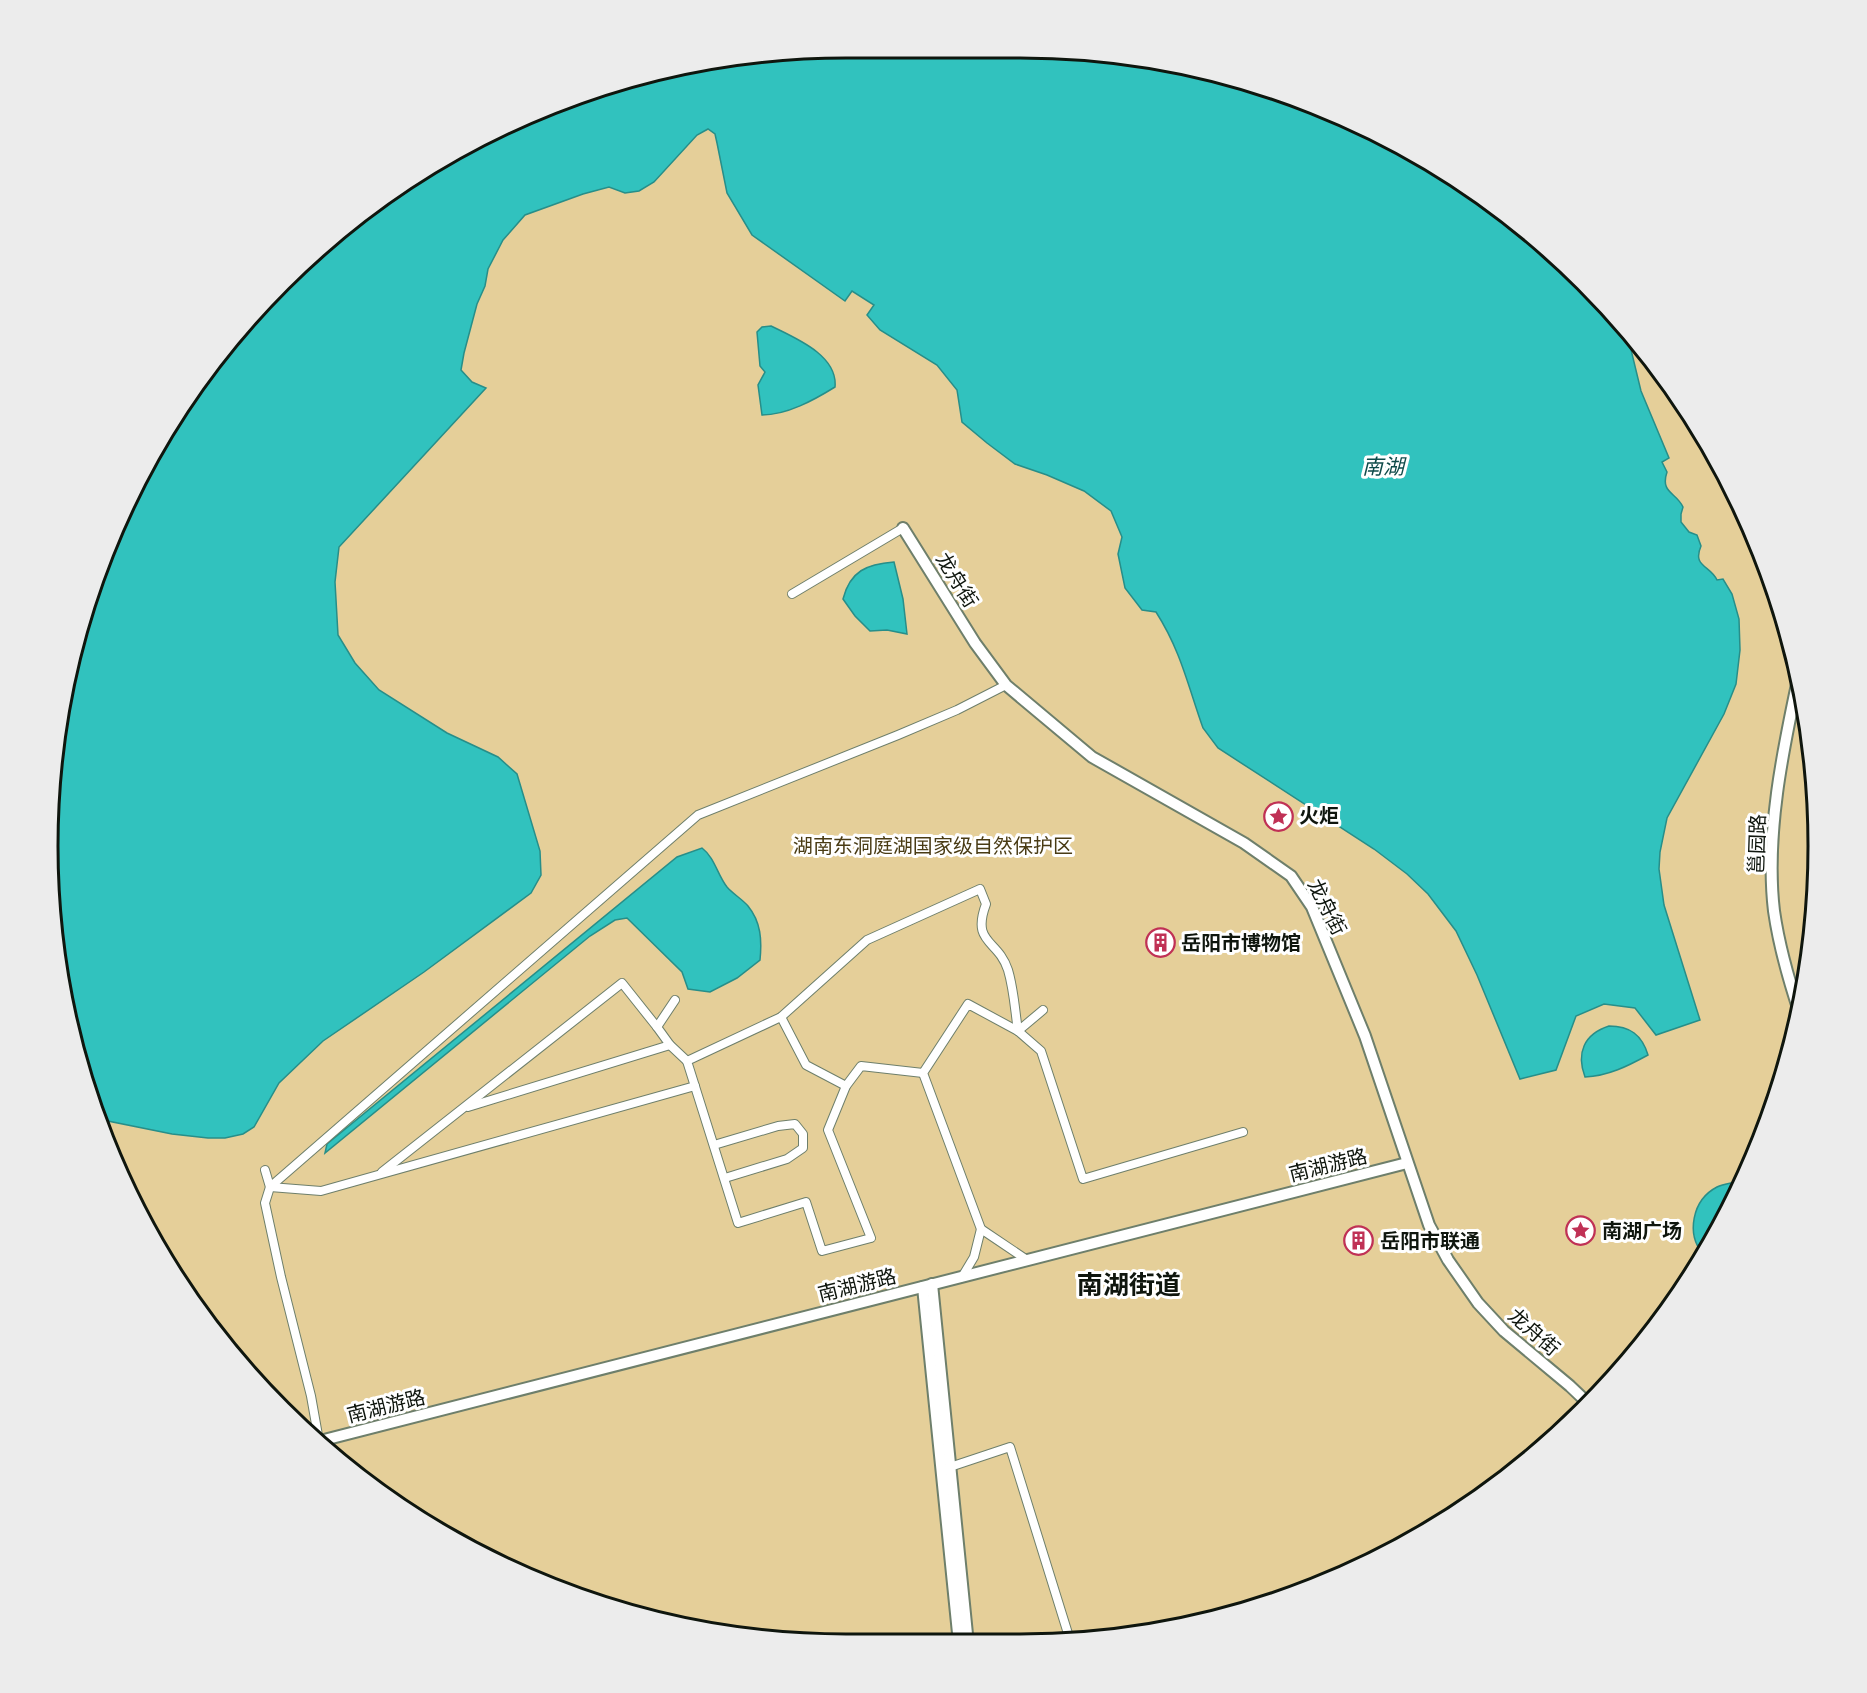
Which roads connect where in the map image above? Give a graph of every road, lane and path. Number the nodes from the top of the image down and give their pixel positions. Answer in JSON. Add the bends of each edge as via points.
{"nodes":[{"id":1,"x":903,"y":528,"type":"joint"},
{"id":2,"x":792,"y":594,"type":"dead end"},
{"id":3,"x":1006,"y":685,"type":"junction"},
{"id":4,"x":1794,"y":698,"type":"edge"},
{"id":5,"x":1794,"y":995,"type":"edge"},
{"id":6,"x":675,"y":1000,"type":"dead end"},
{"id":7,"x":1043,"y":1010,"type":"dead end"},
{"id":8,"x":781,"y":1017,"type":"junction"},
{"id":9,"x":657,"y":1027,"type":"junction"},
{"id":10,"x":1018,"y":1031,"type":"junction"},
{"id":11,"x":670,"y":1045,"type":"junction"},
{"id":12,"x":687,"y":1061,"type":"junction"},
{"id":13,"x":923,"y":1073,"type":"junction"},
{"id":14,"x":695,"y":1086,"type":"junction"},
{"id":15,"x":846,"y":1086,"type":"junction"},
{"id":16,"x":462,"y":1109,"type":"junction"},
{"id":17,"x":1243,"y":1132,"type":"dead end"},
{"id":18,"x":714,"y":1145,"type":"junction"},
{"id":19,"x":1407,"y":1163,"type":"junction"},
{"id":20,"x":265,"y":1170,"type":"dead end"},
{"id":21,"x":378,"y":1175,"type":"junction"},
{"id":22,"x":724,"y":1178,"type":"junction"},
{"id":23,"x":270,"y":1187,"type":"junction"},
{"id":24,"x":981,"y":1229,"type":"junction"},
{"id":25,"x":1027,"y":1260,"type":"junction"},
{"id":26,"x":962,"y":1277,"type":"junction"},
{"id":27,"x":928,"y":1286,"type":"junction"},
{"id":28,"x":1583,"y":1398,"type":"edge"},
{"id":29,"x":315,"y":1428,"type":"edge"},
{"id":30,"x":327,"y":1439,"type":"edge"},
{"id":31,"x":950,"y":1467,"type":"junction"},
{"id":32,"x":1068,"y":1633,"type":"edge"},
{"id":33,"x":958,"y":1634,"type":"edge"},
{"id":34,"x":967,"y":1634,"type":"edge"}],
"edges":[{"from":1,"to":2,"type":"street"},
{"from":1,"to":3,"type":"street","name":"龙舟街"},
{"from":3,"to":19,"type":"street","name":"龙舟街","via":[[1092,757],[1244,843],[1291,876],[1312,907],[1365,1036]]},
{"from":3,"to":23,"type":"street","via":[[898,735],[698,815]]},
{"from":4,"to":5,"type":"street","name":"邕园路","via":[[1777,798],[1772,858],[1774,912]]},
{"from":6,"to":9,"type":"street"},
{"from":7,"to":10,"type":"street"},
{"from":8,"to":10,"type":"street","via":[[867,940],[980,889],[986,904],[980,920],[984,937],[1007,967]]},
{"from":8,"to":12,"type":"street"},
{"from":8,"to":15,"type":"street","via":[[806,1065]]},
{"from":9,"to":11,"type":"street"},
{"from":9,"to":16,"type":"street","via":[[622,983]]},
{"from":10,"to":13,"type":"street","via":[[968,1004]]},
{"from":10,"to":17,"type":"street","via":[[1041,1051],[1083,1179]]},
{"from":11,"to":12,"type":"street"},
{"from":11,"to":16,"type":"street"},
{"from":12,"to":14,"type":"street"},
{"from":13,"to":15,"type":"street","via":[[861,1066]]},
{"from":13,"to":24,"type":"street"},
{"from":14,"to":18,"type":"street"},
{"from":14,"to":21,"type":"street"},
{"from":15,"to":22,"type":"street","via":[[828,1130],[871,1238],[822,1251],[806,1202],[738,1222]]},
{"from":16,"to":21,"type":"street"},
{"from":18,"to":22,"type":"street"},
{"from":18,"to":22,"type":"street","via":[[778,1126],[795,1124],[803,1134],[803,1148],[787,1159]]},
{"from":19,"to":25,"type":"street","name":"南湖游路"},
{"from":19,"to":28,"type":"street","name":"龙舟街","via":[[1429,1224],[1478,1303],[1504,1331]]},
{"from":20,"to":23,"type":"street"},
{"from":21,"to":23,"type":"street","via":[[321,1191]]},
{"from":23,"to":29,"type":"street","via":[[265,1203]]},
{"from":24,"to":25,"type":"street"},
{"from":24,"to":26,"type":"street","via":[[974,1257]]},
{"from":25,"to":26,"type":"street","name":"南湖游路"},
{"from":26,"to":27,"type":"street","name":"南湖游路"},
{"from":27,"to":30,"type":"street","name":"南湖游路"},
{"from":27,"to":31,"type":"street"},
{"from":27,"to":33,"type":"street"},
{"from":31,"to":32,"type":"street","via":[[1010,1447]]},
{"from":31,"to":34,"type":"street"}]}
